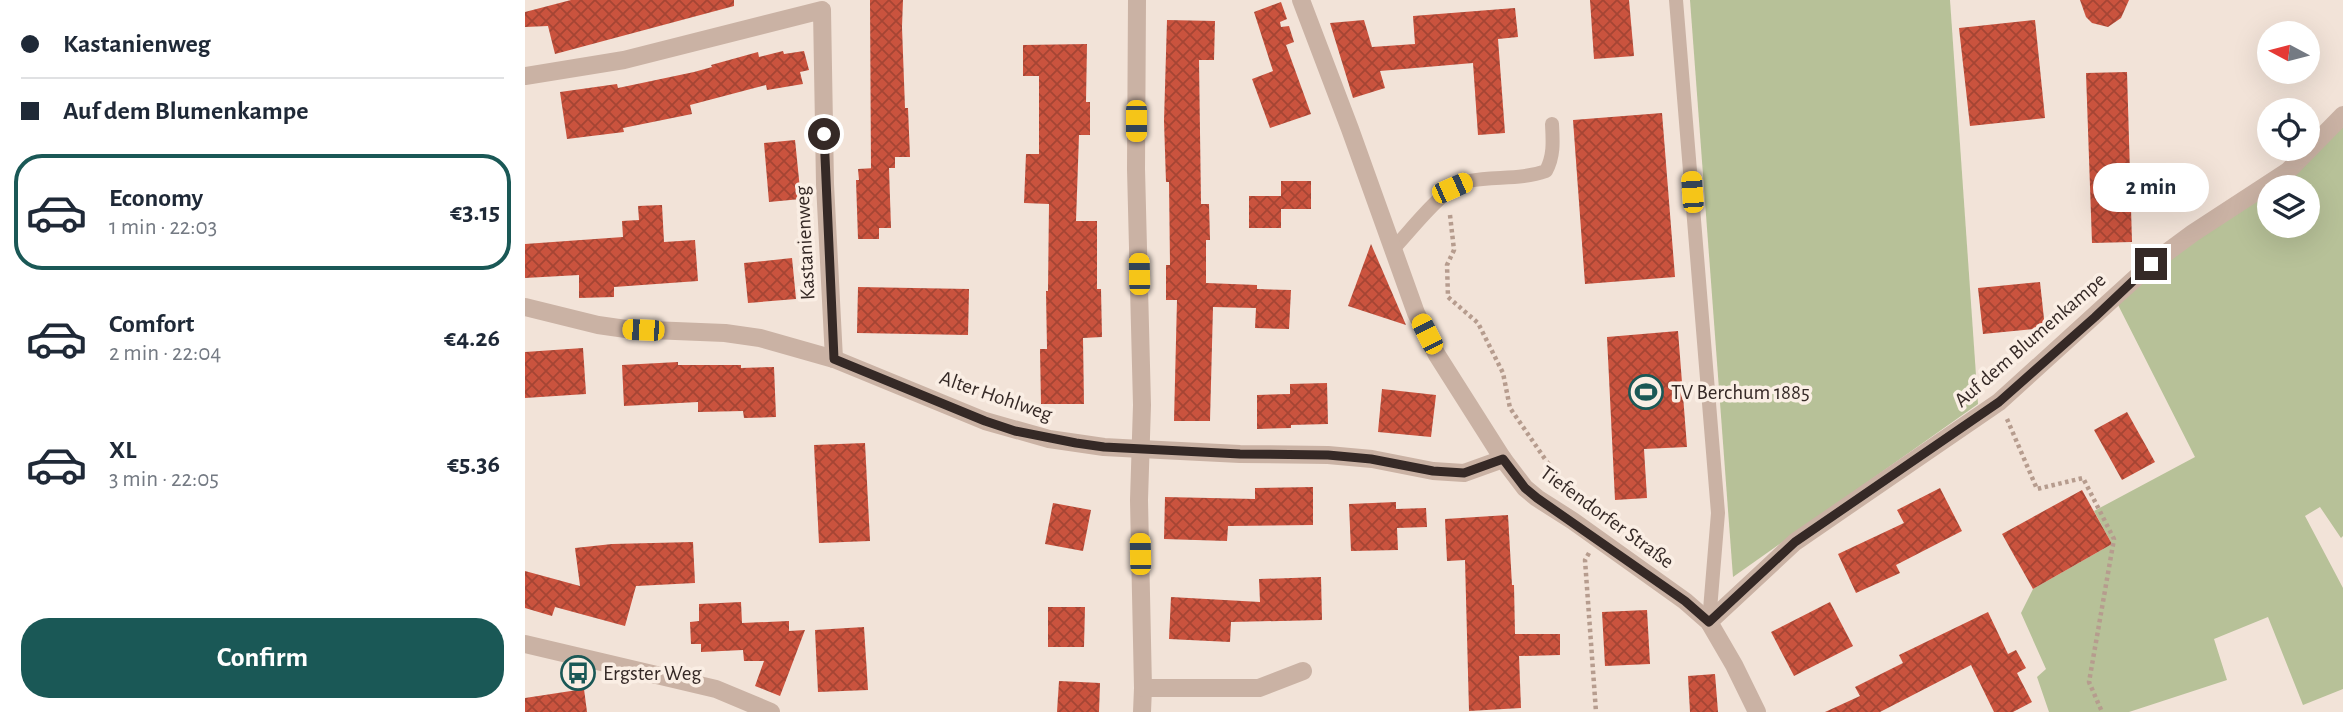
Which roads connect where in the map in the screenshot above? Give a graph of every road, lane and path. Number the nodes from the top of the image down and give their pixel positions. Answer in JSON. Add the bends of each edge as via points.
{"nodes":[{"id":1,"x":1137,"y":0,"type":"edge"},
{"id":2,"x":1301,"y":0,"type":"edge"},
{"id":3,"x":1677,"y":0,"type":"edge"},
{"id":4,"x":525,"y":76,"type":"edge"},
{"id":5,"x":2343,"y":115,"type":"edge"},
{"id":6,"x":1552,"y":124,"type":"dead end"},
{"id":7,"x":1447,"y":193,"type":"junction"},
{"id":8,"x":1392,"y":250,"type":"junction"},
{"id":9,"x":525,"y":307,"type":"edge"},
{"id":10,"x":834,"y":359,"type":"junction"},
{"id":11,"x":1999,"y":402,"type":"junction"},
{"id":12,"x":1141,"y":449,"type":"junction"},
{"id":13,"x":1503,"y":459,"type":"junction"},
{"id":14,"x":1573,"y":521,"type":"junction"},
{"id":15,"x":1596,"y":539,"type":"junction"},
{"id":16,"x":1709,"y":622,"type":"junction"},
{"id":17,"x":525,"y":643,"type":"edge"},
{"id":18,"x":1303,"y":671,"type":"dead end"},
{"id":19,"x":1143,"y":688,"type":"junction"},
{"id":20,"x":771,"y":712,"type":"edge"},
{"id":21,"x":1142,"y":712,"type":"edge"},
{"id":22,"x":1595,"y":712,"type":"edge"},
{"id":23,"x":1757,"y":712,"type":"edge"},
{"id":24,"x":2102,"y":712,"type":"edge"}],
"edges":[{"from":1,"to":12,"type":"street"},
{"from":2,"to":8,"type":"street","name":"Tiefendorfer Straße"},
{"from":3,"to":16,"type":"lane","via":[[1718,513]]},
{"from":4,"to":10,"type":"street","name":"Kastanienweg","via":[[624,60],[822,10]]},
{"from":5,"to":11,"type":"street","name":"Auf dem Blumenkampe","via":[[2288,171],[2151,264]]},
{"from":6,"to":7,"type":"lane","via":[[1553,149],[1546,172],[1468,181]]},
{"from":7,"to":8,"type":"lane"},
{"from":7,"to":14,"type":"path","via":[[1454,250],[1447,265],[1448,298],[1478,323],[1503,373],[1510,408],[1576,505]]},
{"from":8,"to":13,"type":"street","name":"Tiefendorfer Straße","via":[[1437,355]]},
{"from":9,"to":10,"type":"street","name":"Alter Hohlweg","via":[[627,330],[760,338]]},
{"from":10,"to":12,"type":"street","name":"Alter Hohlweg","via":[[1015,431]]},
{"from":11,"to":16,"type":"street","name":"Auf dem Blumenkampe","via":[[1795,542]]},
{"from":11,"to":24,"type":"path","via":[[2037,489],[2083,478],[2114,539],[2089,682]]},
{"from":12,"to":13,"type":"street","name":"Alter Hohlweg","via":[[1328,455],[1464,473]]},
{"from":12,"to":19,"type":"street"},
{"from":13,"to":14,"type":"street","name":"Tiefendorfer Straße","via":[[1525,488]]},
{"from":14,"to":15,"type":"street","name":"Tiefendorfer Straße"},
{"from":15,"to":16,"type":"street","name":"Tiefendorfer Straße"},
{"from":15,"to":22,"type":"path","via":[[1585,560]]},
{"from":16,"to":23,"type":"street","name":"Tiefendorfer Straße"},
{"from":17,"to":20,"type":"street","via":[[716,689]]},
{"from":18,"to":19,"type":"street","via":[[1259,688]]},
{"from":19,"to":21,"type":"street"}]}
